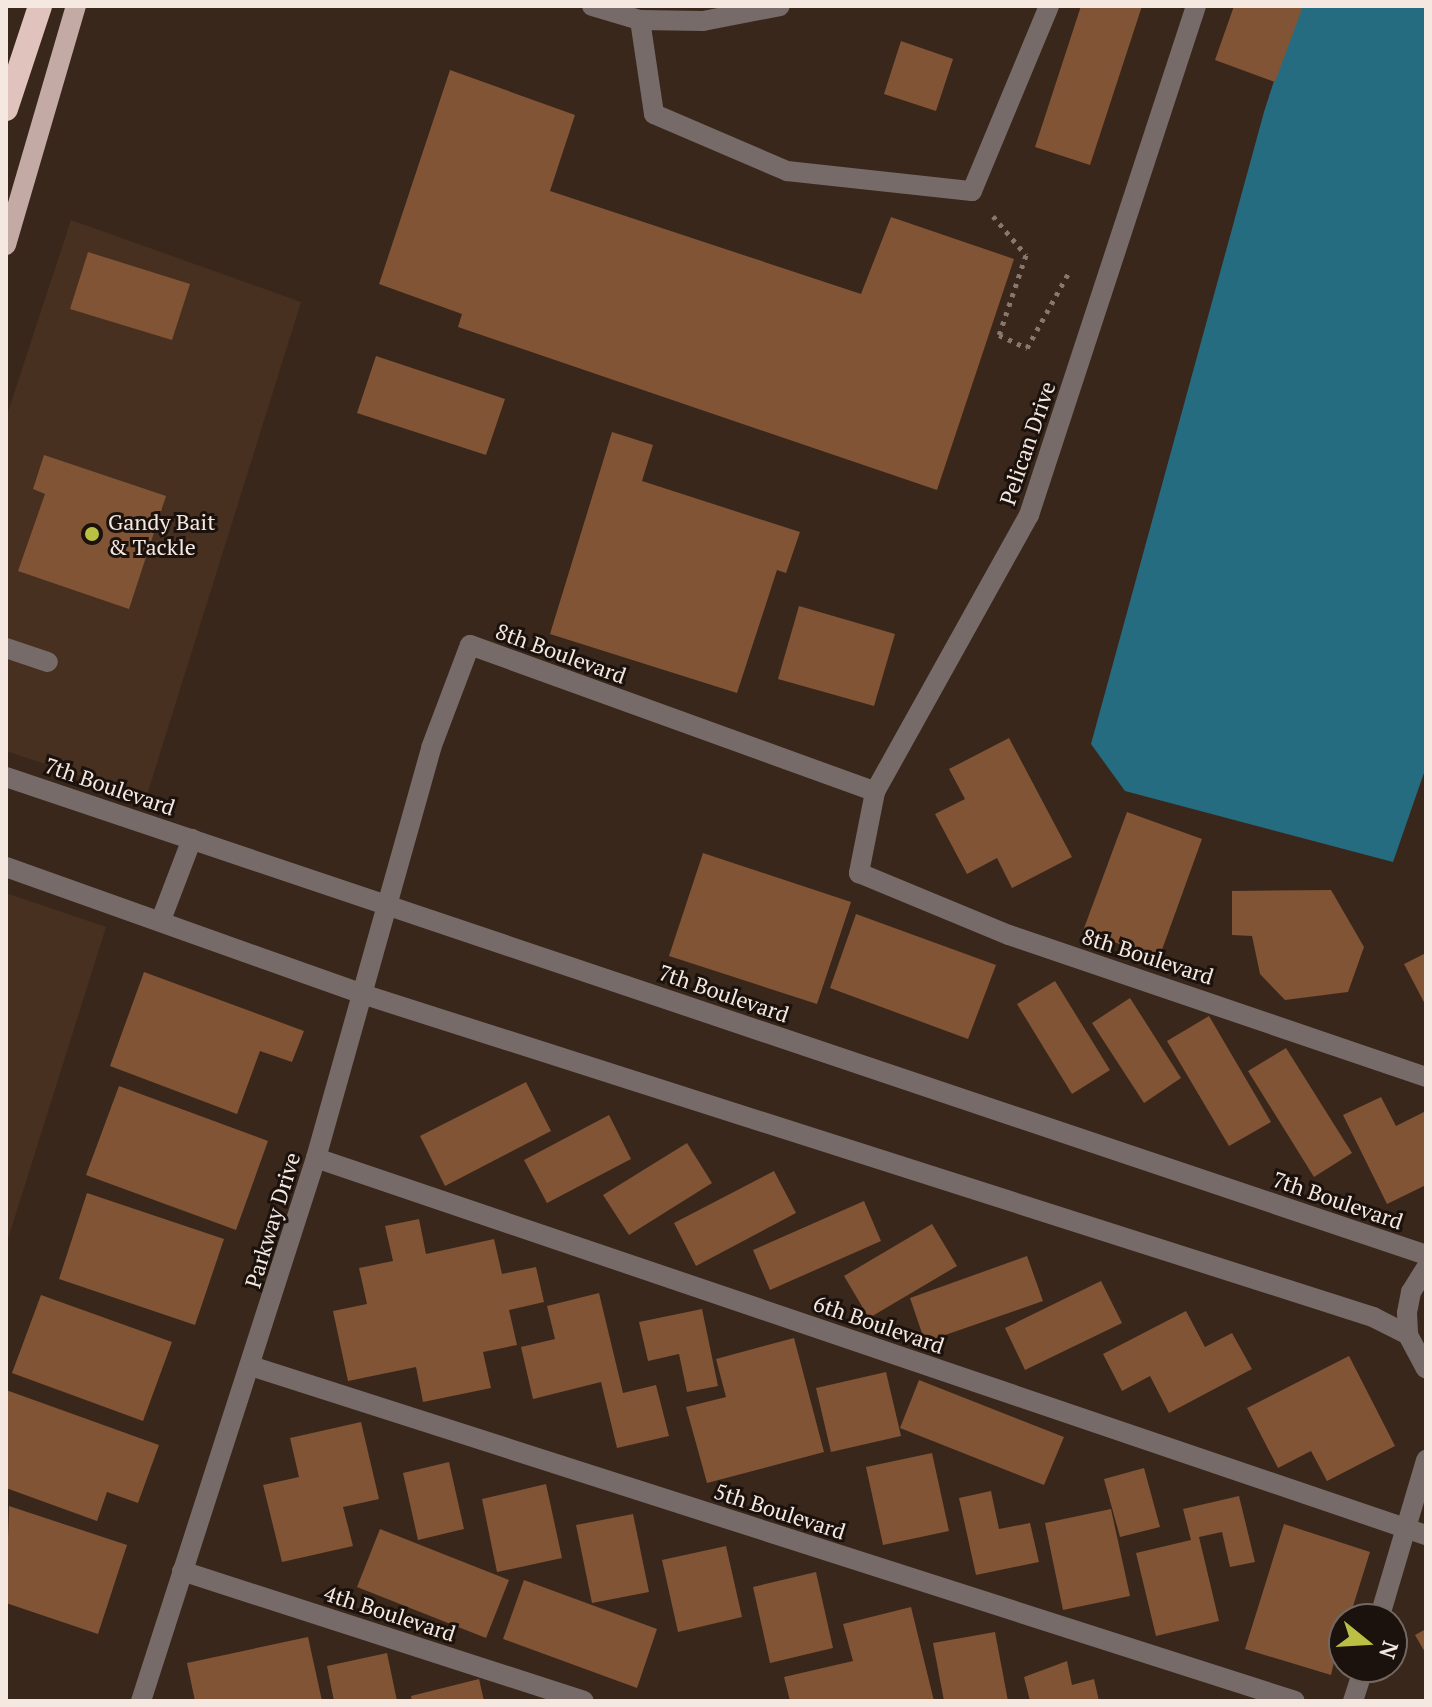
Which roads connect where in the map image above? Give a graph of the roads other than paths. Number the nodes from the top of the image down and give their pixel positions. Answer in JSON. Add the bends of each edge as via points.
{"nodes":[{"id":1,"x":40,"y":6,"type":"edge"},
{"id":2,"x":76,"y":6,"type":"edge"},
{"id":3,"x":592,"y":6,"type":"edge"},
{"id":4,"x":780,"y":6,"type":"edge"},
{"id":5,"x":1049,"y":6,"type":"edge"},
{"id":6,"x":1196,"y":6,"type":"edge"},
{"id":7,"x":640,"y":20,"type":"junction"},
{"id":8,"x":6,"y":109,"type":"edge"},
{"id":9,"x":6,"y":245,"type":"edge"},
{"id":10,"x":6,"y":648,"type":"edge"},
{"id":11,"x":48,"y":662,"type":"dead end"},
{"id":12,"x":431,"y":748,"type":"joint"},
{"id":13,"x":6,"y":777,"type":"edge"},
{"id":14,"x":875,"y":792,"type":"junction"},
{"id":15,"x":192,"y":839,"type":"junction"},
{"id":16,"x":6,"y":867,"type":"edge"},
{"id":17,"x":859,"y":873,"type":"joint"},
{"id":18,"x":385,"y":904,"type":"junction"},
{"id":19,"x":161,"y":920,"type":"junction"},
{"id":20,"x":359,"y":993,"type":"junction"},
{"id":21,"x":1426,"y":1077,"type":"edge"},
{"id":22,"x":316,"y":1158,"type":"junction"},
{"id":23,"x":1426,"y":1255,"type":"edge"},
{"id":24,"x":1426,"y":1268,"type":"edge"},
{"id":25,"x":1408,"y":1335,"type":"junction"},
{"id":26,"x":251,"y":1366,"type":"junction"},
{"id":27,"x":1426,"y":1369,"type":"edge"},
{"id":28,"x":1426,"y":1460,"type":"edge"},
{"id":29,"x":1417,"y":1532,"type":"edge"},
{"id":30,"x":182,"y":1571,"type":"junction"},
{"id":31,"x":1386,"y":1603,"type":"edge"},
{"id":32,"x":141,"y":1701,"type":"edge"},
{"id":33,"x":584,"y":1701,"type":"edge"},
{"id":34,"x":1295,"y":1701,"type":"edge"}],
"edges":[{"from":1,"to":8,"type":"highway"},
{"from":2,"to":9,"type":"main road"},
{"from":3,"to":7,"type":"street"},
{"from":4,"to":7,"type":"street","via":[[703,21]]},
{"from":5,"to":7,"type":"street","via":[[972,191],[787,171],[654,114]]},
{"from":6,"to":14,"type":"street","name":"Pelican Drive","via":[[1029,515]]},
{"from":10,"to":11,"type":"street"},
{"from":12,"to":14,"type":"street","name":"8th Boulevard","via":[[470,645]]},
{"from":12,"to":18,"type":"street","name":"Parkway Drive"},
{"from":13,"to":15,"type":"street","name":"7th Boulevard"},
{"from":14,"to":17,"type":"street","name":"Pelican Drive"},
{"from":15,"to":18,"type":"street","name":"7th Boulevard"},
{"from":15,"to":19,"type":"street"},
{"from":16,"to":19,"type":"street"},
{"from":17,"to":21,"type":"street","name":"8th Boulevard","via":[[1009,935]]},
{"from":18,"to":20,"type":"street","name":"Parkway Drive"},
{"from":18,"to":23,"type":"street","name":"7th Boulevard"},
{"from":19,"to":20,"type":"street"},
{"from":20,"to":22,"type":"street","name":"Parkway Drive"},
{"from":20,"to":25,"type":"street","via":[[1373,1317]]},
{"from":22,"to":26,"type":"street","name":"Parkway Drive"},
{"from":22,"to":29,"type":"street","name":"6th Boulevard"},
{"from":24,"to":25,"type":"street","via":[[1411,1292]]},
{"from":25,"to":27,"type":"street"},
{"from":26,"to":30,"type":"street","name":"Parkway Drive"},
{"from":26,"to":34,"type":"street","name":"5th Boulevard"},
{"from":28,"to":29,"type":"street"},
{"from":29,"to":31,"type":"street"},
{"from":30,"to":32,"type":"street","name":"Parkway Drive"},
{"from":30,"to":33,"type":"street","name":"4th Boulevard"}]}
